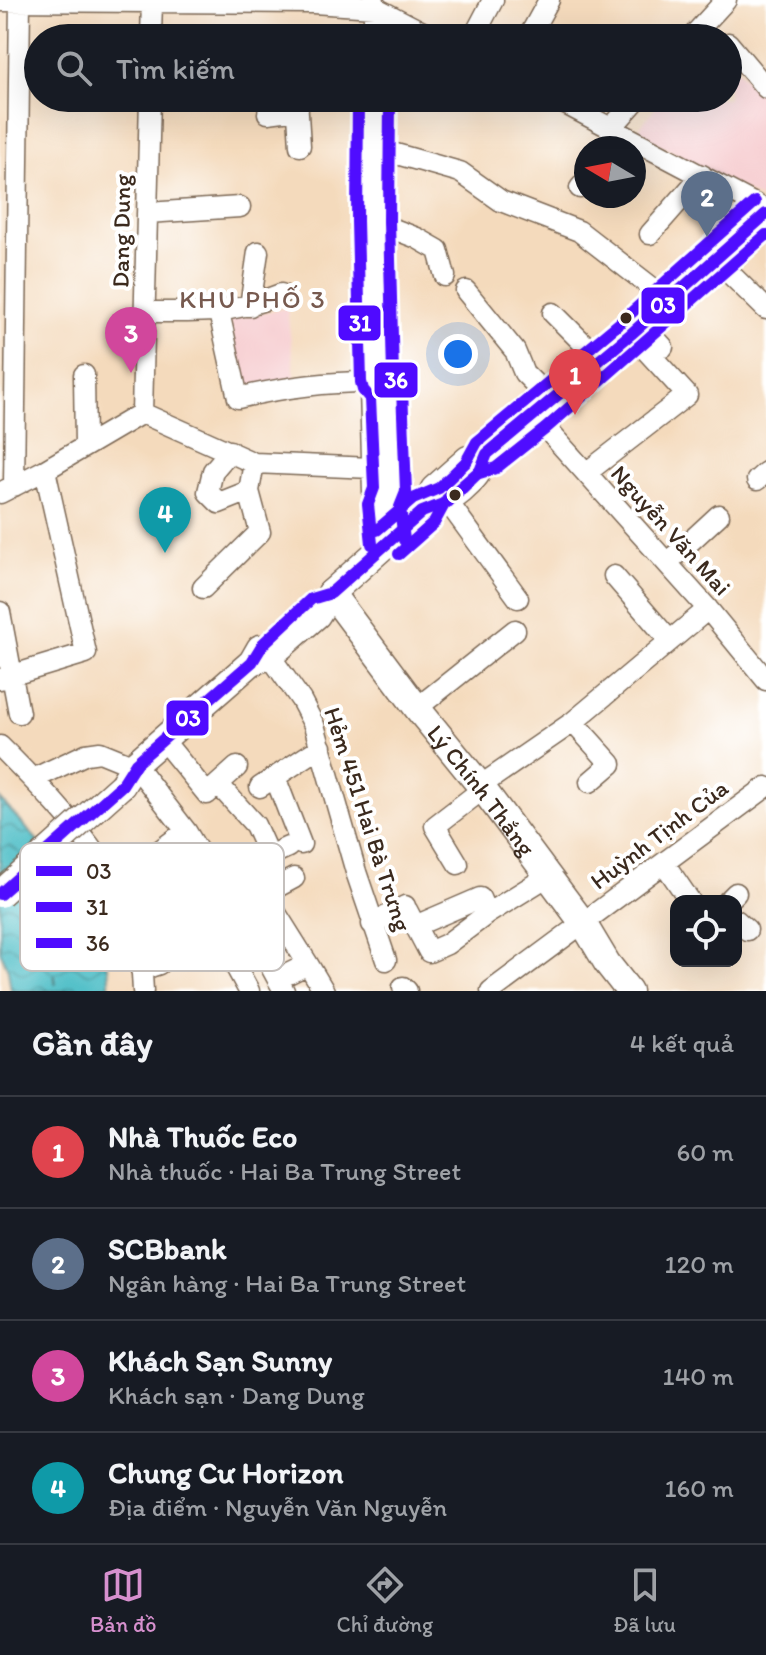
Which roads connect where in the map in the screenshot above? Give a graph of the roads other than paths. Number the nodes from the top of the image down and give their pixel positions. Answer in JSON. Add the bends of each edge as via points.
{"nodes":[{"id":1,"x":493,"y":0,"type":"edge"},
{"id":2,"x":549,"y":0,"type":"edge"},
{"id":3,"x":726,"y":0,"type":"edge"},
{"id":4,"x":13,"y":1,"type":"edge"},
{"id":5,"x":152,"y":1,"type":"edge"},
{"id":6,"x":313,"y":1,"type":"edge"},
{"id":7,"x":374,"y":4,"type":"edge"},
{"id":8,"x":707,"y":20,"type":"junction"},
{"id":9,"x":151,"y":24,"type":"edge"},
{"id":10,"x":409,"y":24,"type":"edge"},
{"id":11,"x":480,"y":24,"type":"edge"},
{"id":12,"x":536,"y":24,"type":"edge"},
{"id":13,"x":703,"y":24,"type":"edge"},
{"id":14,"x":711,"y":24,"type":"edge"},
{"id":15,"x":742,"y":60,"type":"edge"},
{"id":16,"x":766,"y":88,"type":"edge"},
{"id":17,"x":150,"y":112,"type":"edge"},
{"id":18,"x":271,"y":112,"type":"edge"},
{"id":19,"x":298,"y":112,"type":"edge"},
{"id":20,"x":374,"y":112,"type":"edge"},
{"id":21,"x":577,"y":112,"type":"edge"},
{"id":22,"x":630,"y":112,"type":"edge"},
{"id":23,"x":268,"y":113,"type":"dead end"},
{"id":24,"x":616,"y":136,"type":"edge"},
{"id":25,"x":300,"y":146,"type":"dead end"},
{"id":26,"x":375,"y":148,"type":"junction"},
{"id":27,"x":646,"y":150,"type":"edge"},
{"id":28,"x":702,"y":175,"type":"junction"},
{"id":29,"x":240,"y":207,"type":"dead end"},
{"id":30,"x":766,"y":212,"type":"edge"},
{"id":31,"x":147,"y":213,"type":"junction"},
{"id":32,"x":373,"y":221,"type":"junction"},
{"id":33,"x":650,"y":234,"type":"dead end"},
{"id":34,"x":8,"y":246,"type":"edge"},
{"id":35,"x":258,"y":252,"type":"dead end"},
{"id":36,"x":716,"y":260,"type":"junction"},
{"id":37,"x":445,"y":276,"type":"dead end"},
{"id":38,"x":466,"y":291,"type":"dead end"},
{"id":39,"x":281,"y":294,"type":"dead end"},
{"id":40,"x":668,"y":300,"type":"junction"},
{"id":41,"x":250,"y":306,"type":"junction"},
{"id":42,"x":766,"y":309,"type":"edge"},
{"id":43,"x":146,"y":312,"type":"junction"},
{"id":44,"x":219,"y":312,"type":"junction"},
{"id":45,"x":553,"y":313,"type":"dead end"},
{"id":46,"x":636,"y":329,"type":"junction"},
{"id":47,"x":663,"y":347,"type":"dead end"},
{"id":48,"x":600,"y":360,"type":"junction"},
{"id":49,"x":84,"y":375,"type":"dead end"},
{"id":50,"x":377,"y":382,"type":"junction"},
{"id":51,"x":543,"y":409,"type":"junction"},
{"id":52,"x":142,"y":413,"type":"junction"},
{"id":53,"x":85,"y":446,"type":"junction"},
{"id":54,"x":230,"y":451,"type":"junction"},
{"id":55,"x":487,"y":454,"type":"junction"},
{"id":56,"x":254,"y":463,"type":"junction"},
{"id":57,"x":372,"y":468,"type":"junction"},
{"id":58,"x":45,"y":470,"type":"junction"},
{"id":59,"x":586,"y":473,"type":"junction"},
{"id":60,"x":7,"y":490,"type":"edge"},
{"id":61,"x":249,"y":491,"type":"junction"},
{"id":62,"x":448,"y":502,"type":"junction"},
{"id":63,"x":384,"y":504,"type":"junction"},
{"id":64,"x":422,"y":512,"type":"junction"},
{"id":65,"x":719,"y":515,"type":"dead end"},
{"id":66,"x":388,"y":542,"type":"junction"},
{"id":67,"x":667,"y":563,"type":"junction"},
{"id":68,"x":614,"y":576,"type":"dead end"},
{"id":69,"x":203,"y":588,"type":"dead end"},
{"id":70,"x":331,"y":593,"type":"junction"},
{"id":71,"x":518,"y":598,"type":"dead end"},
{"id":72,"x":708,"y":609,"type":"junction"},
{"id":73,"x":0,"y":612,"type":"edge"},
{"id":74,"x":515,"y":630,"type":"dead end"},
{"id":75,"x":670,"y":641,"type":"junction"},
{"id":76,"x":261,"y":659,"type":"junction"},
{"id":77,"x":6,"y":677,"type":"edge"},
{"id":78,"x":766,"y":680,"type":"edge"},
{"id":79,"x":417,"y":708,"type":"junction"},
{"id":80,"x":19,"y":713,"type":"dead end"},
{"id":81,"x":573,"y":722,"type":"junction"},
{"id":82,"x":163,"y":740,"type":"junction"},
{"id":83,"x":0,"y":746,"type":"edge"},
{"id":84,"x":321,"y":747,"type":"junction"},
{"id":85,"x":237,"y":767,"type":"dead end"},
{"id":86,"x":128,"y":768,"type":"junction"},
{"id":87,"x":36,"y":782,"type":"junction"},
{"id":88,"x":590,"y":782,"type":"dead end"},
{"id":89,"x":218,"y":784,"type":"junction"},
{"id":90,"x":766,"y":787,"type":"edge"},
{"id":91,"x":482,"y":788,"type":"junction"},
{"id":92,"x":255,"y":798,"type":"junction"},
{"id":93,"x":186,"y":831,"type":"junction"},
{"id":94,"x":35,"y":843,"type":"edge"},
{"id":95,"x":52,"y":843,"type":"edge"},
{"id":96,"x":87,"y":843,"type":"edge"},
{"id":97,"x":170,"y":843,"type":"edge"},
{"id":98,"x":194,"y":843,"type":"edge"},
{"id":99,"x":279,"y":843,"type":"edge"},
{"id":100,"x":283,"y":843,"type":"edge"},
{"id":101,"x":284,"y":845,"type":"edge"},
{"id":102,"x":286,"y":848,"type":"edge"},
{"id":103,"x":20,"y":855,"type":"edge"},
{"id":104,"x":664,"y":863,"type":"junction"},
{"id":105,"x":458,"y":864,"type":"dead end"},
{"id":106,"x":0,"y":871,"type":"edge"},
{"id":107,"x":20,"y":874,"type":"edge"},
{"id":108,"x":548,"y":876,"type":"junction"},
{"id":109,"x":294,"y":878,"type":"dead end"},
{"id":110,"x":284,"y":883,"type":"edge"},
{"id":111,"x":0,"y":894,"type":"edge"},
{"id":112,"x":686,"y":895,"type":"edge"},
{"id":113,"x":409,"y":914,"type":"junction"},
{"id":114,"x":487,"y":914,"type":"junction"},
{"id":115,"x":583,"y":923,"type":"junction"},
{"id":116,"x":284,"y":924,"type":"edge"},
{"id":117,"x":372,"y":924,"type":"junction"},
{"id":118,"x":386,"y":960,"type":"dead end"},
{"id":119,"x":308,"y":964,"type":"junction"},
{"id":120,"x":238,"y":971,"type":"edge"},
{"id":121,"x":276,"y":986,"type":"edge"},
{"id":122,"x":497,"y":989,"type":"edge"},
{"id":123,"x":249,"y":991,"type":"edge"},
{"id":124,"x":324,"y":991,"type":"edge"},
{"id":125,"x":629,"y":991,"type":"edge"}],
"edges":[{"from":1,"to":11,"type":"street"},
{"from":2,"to":12,"type":"street"},
{"from":3,"to":8,"type":"street"},
{"from":4,"to":5,"type":"street"},
{"from":4,"to":34,"type":"street"},
{"from":5,"to":6,"type":"street"},
{"from":5,"to":9,"type":"street"},
{"from":6,"to":7,"type":"street"},
{"from":7,"to":10,"type":"street"},
{"from":8,"to":13,"type":"street"},
{"from":8,"to":14,"type":"street"},
{"from":15,"to":16,"type":"street"},
{"from":17,"to":31,"type":"street","name":"Dang Dung"},
{"from":18,"to":23,"type":"street"},
{"from":19,"to":25,"type":"street"},
{"from":20,"to":26,"type":"street"},
{"from":21,"to":24,"type":"street"},
{"from":22,"to":24,"type":"street"},
{"from":26,"to":32,"type":"street"},
{"from":26,"to":40,"type":"street","via":[[460,172],[501,201],[579,231]]},
{"from":27,"to":28,"type":"street"},
{"from":28,"to":30,"type":"street"},
{"from":28,"to":33,"type":"street"},
{"from":29,"to":31,"type":"street"},
{"from":30,"to":36,"type":"main road"},
{"from":31,"to":43,"type":"street","name":"Dang Dung"},
{"from":32,"to":37,"type":"street","via":[[438,250]]},
{"from":32,"to":50,"type":"street"},
{"from":34,"to":60,"type":"street"},
{"from":35,"to":41,"type":"street"},
{"from":36,"to":40,"type":"main road"},
{"from":36,"to":42,"type":"street"},
{"from":38,"to":51,"type":"street","name":"Nguyễn Văn Mai","via":[[515,351]]},
{"from":39,"to":41,"type":"street"},
{"from":40,"to":46,"type":"main road"},
{"from":41,"to":44,"type":"street"},
{"from":43,"to":44,"type":"street"},
{"from":43,"to":52,"type":"street","name":"Dang Dung"},
{"from":44,"to":50,"type":"street","via":[[238,398],[338,381]]},
{"from":45,"to":48,"type":"street"},
{"from":46,"to":47,"type":"street"},
{"from":46,"to":48,"type":"main road"},
{"from":46,"to":59,"type":"street","via":[[687,395]]},
{"from":48,"to":51,"type":"main road"},
{"from":49,"to":53,"type":"street"},
{"from":50,"to":57,"type":"street","via":[[370,390]]},
{"from":50,"to":63,"type":"street","via":[[386,391],[390,491]]},
{"from":51,"to":55,"type":"main road"},
{"from":51,"to":59,"type":"street","name":"Nguyễn Văn Mai"},
{"from":52,"to":53,"type":"street"},
{"from":52,"to":54,"type":"street"},
{"from":53,"to":58,"type":"street"},
{"from":54,"to":56,"type":"street"},
{"from":54,"to":61,"type":"street","via":[[213,471],[208,492],[219,503]]},
{"from":55,"to":62,"type":"main road","via":[[480,471]]},
{"from":55,"to":64,"type":"main road","via":[[468,459],[434,489]]},
{"from":56,"to":57,"type":"street"},
{"from":56,"to":61,"type":"street"},
{"from":57,"to":63,"type":"street","via":[[373,493]]},
{"from":58,"to":60,"type":"street"},
{"from":58,"to":77,"type":"street","via":[[86,653]]},
{"from":59,"to":67,"type":"street","name":"Nguyễn Văn Mai"},
{"from":61,"to":69,"type":"street","via":[[260,532]]},
{"from":62,"to":64,"type":"main road"},
{"from":62,"to":71,"type":"street"},
{"from":63,"to":66,"type":"street"},
{"from":64,"to":66,"type":"main road"},
{"from":65,"to":67,"type":"street"},
{"from":66,"to":70,"type":"main road"},
{"from":67,"to":72,"type":"street","name":"Nguyễn Văn Mai"},
{"from":68,"to":75,"type":"street"},
{"from":70,"to":76,"type":"main road","via":[[317,615]]},
{"from":70,"to":79,"type":"main road","name":"Lý Chính Thắng"},
{"from":72,"to":75,"type":"street"},
{"from":72,"to":78,"type":"street","name":"Nguyễn Văn Mai"},
{"from":73,"to":77,"type":"street"},
{"from":74,"to":79,"type":"street"},
{"from":75,"to":81,"type":"street"},
{"from":76,"to":82,"type":"main road"},
{"from":76,"to":84,"type":"street","name":"Hẻm 451 Hai Bà Trưng","via":[[301,700]]},
{"from":77,"to":80,"type":"street"},
{"from":79,"to":91,"type":"main road","name":"Lý Chính Thắng"},
{"from":81,"to":88,"type":"street","via":[[611,764]]},
{"from":81,"to":91,"type":"street"},
{"from":82,"to":86,"type":"main road"},
{"from":82,"to":89,"type":"street","via":[[207,794]]},
{"from":83,"to":87,"type":"street"},
{"from":84,"to":92,"type":"street"},
{"from":84,"to":117,"type":"street","name":"Hẻm 451 Hai Bà Trưng"},
{"from":85,"to":89,"type":"street"},
{"from":86,"to":87,"type":"street","via":[[104,762]]},
{"from":86,"to":93,"type":"street"},
{"from":86,"to":94,"type":"main road"},
{"from":86,"to":95,"type":"main road","bridge":true},
{"from":87,"to":96,"type":"street"},
{"from":89,"to":92,"type":"street"},
{"from":90,"to":104,"type":"street","name":"Huỳnh Tịnh Của"},
{"from":91,"to":105,"type":"street","via":[[435,826]]},
{"from":91,"to":108,"type":"main road","name":"Lý Chính Thắng"},
{"from":92,"to":99,"type":"street","via":[[255,825]]},
{"from":92,"to":100,"type":"street"},
{"from":93,"to":97,"type":"street"},
{"from":93,"to":98,"type":"street"},
{"from":101,"to":102,"type":"street"},
{"from":103,"to":106,"type":"main road"},
{"from":104,"to":112,"type":"street"},
{"from":104,"to":115,"type":"street","name":"Huỳnh Tịnh Của"},
{"from":107,"to":111,"type":"main road","bridge":true},
{"from":108,"to":114,"type":"street"},
{"from":108,"to":115,"type":"main road","name":"Lý Chính Thắng"},
{"from":109,"to":110,"type":"street"},
{"from":113,"to":114,"type":"street","via":[[480,898]]},
{"from":113,"to":114,"type":"street","via":[[429,952]]},
{"from":113,"to":117,"type":"street"},
{"from":115,"to":122,"type":"street","name":"Huỳnh Tịnh Của"},
{"from":115,"to":125,"type":"main road","name":"Lý Chính Thắng"},
{"from":116,"to":119,"type":"street"},
{"from":117,"to":118,"type":"street","name":"Hẻm 451 Hai Bà Trưng"},
{"from":119,"to":121,"type":"street"},
{"from":119,"to":124,"type":"street"},
{"from":120,"to":123,"type":"street"}]}
